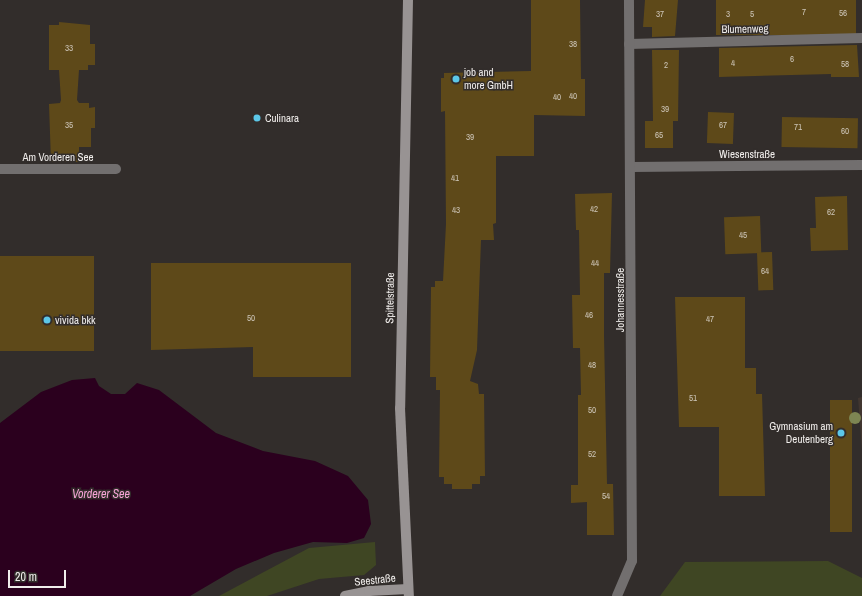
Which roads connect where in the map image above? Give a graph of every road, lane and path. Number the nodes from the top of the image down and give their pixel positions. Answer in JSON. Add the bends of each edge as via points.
{"nodes":[{"id":1,"x":408,"y":0,"type":"edge"},
{"id":2,"x":629,"y":0,"type":"edge"},
{"id":3,"x":862,"y":38,"type":"edge"},
{"id":4,"x":629,"y":44,"type":"junction"},
{"id":5,"x":862,"y":165,"type":"edge"},
{"id":6,"x":632,"y":167,"type":"junction"},
{"id":7,"x":0,"y":169,"type":"edge"},
{"id":8,"x":116,"y":169,"type":"dead end"},
{"id":9,"x":408,"y":592,"type":"edge"},
{"id":10,"x":345,"y":596,"type":"edge"},
{"id":11,"x":617,"y":596,"type":"edge"}],
"edges":[{"from":1,"to":9,"type":"main road","name":"Spittelstraße","via":[[400,408]]},
{"from":2,"to":4,"type":"street","name":"Johannesstraße"},
{"from":3,"to":4,"type":"street","name":"Blumenweg"},
{"from":4,"to":6,"type":"street","name":"Johannesstraße"},
{"from":5,"to":6,"type":"street","name":"Wiesenstraße"},
{"from":6,"to":11,"type":"street","name":"Johannesstraße","via":[[632,561]]},
{"from":7,"to":8,"type":"street","name":"Am Vorderen See"},
{"from":9,"to":10,"type":"main road","name":"Seestraße","via":[[369,591]]}]}
